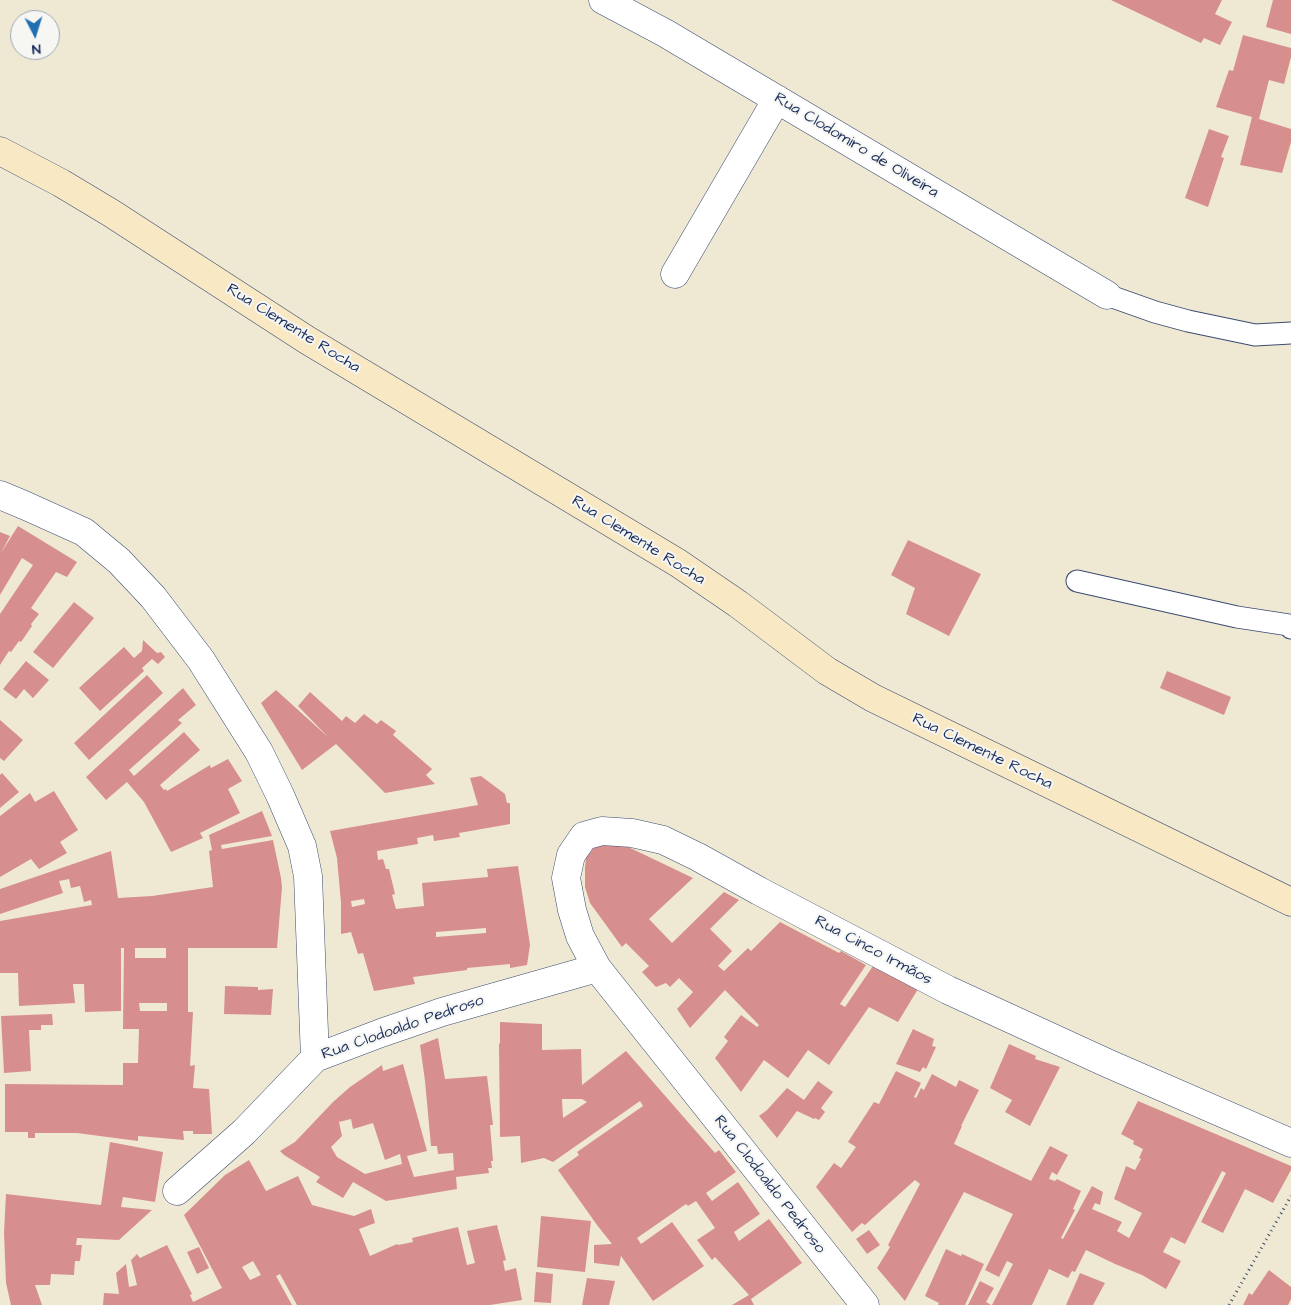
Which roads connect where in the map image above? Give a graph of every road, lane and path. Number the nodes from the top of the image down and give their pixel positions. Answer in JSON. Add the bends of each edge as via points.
{"nodes":[{"id":1,"x":603,"y":0,"type":"edge"},
{"id":2,"x":777,"y":99,"type":"junction"},
{"id":3,"x":0,"y":151,"type":"edge"},
{"id":4,"x":675,"y":274,"type":"dead end"},
{"id":5,"x":1107,"y":294,"type":"joint"},
{"id":6,"x":1291,"y":333,"type":"edge"},
{"id":7,"x":0,"y":496,"type":"edge"},
{"id":8,"x":1077,"y":581,"type":"dead end"},
{"id":9,"x":1291,"y":628,"type":"edge"},
{"id":10,"x":1290,"y":898,"type":"edge"},
{"id":11,"x":597,"y":968,"type":"junction"},
{"id":12,"x":316,"y":1058,"type":"junction"},
{"id":13,"x":1291,"y":1143,"type":"edge"},
{"id":14,"x":177,"y":1192,"type":"dead end"},
{"id":15,"x":1291,"y":1196,"type":"edge"},
{"id":16,"x":865,"y":1305,"type":"edge"},
{"id":17,"x":1228,"y":1305,"type":"edge"}],
"edges":[{"from":1,"to":2,"type":"street","name":"Rua Clodomiro de Oliveira"},
{"from":2,"to":4,"type":"street"},
{"from":2,"to":5,"type":"street","name":"Rua Clodomiro de Oliveira"},
{"from":3,"to":10,"type":"street","name":"Rua Clemente Rocha","via":[[110,213],[307,340],[678,563],[827,671],[873,698]]},
{"from":5,"to":6,"type":"lane","via":[[1188,321],[1255,335]]},
{"from":7,"to":12,"type":"street","name":"Rua Clodoaldo Pedroso","via":[[84,532],[119,561],[153,598],[201,660],[259,752],[302,846],[308,876]]},
{"from":8,"to":9,"type":"lane","via":[[1237,617],[1289,625]]},
{"from":11,"to":12,"type":"street","name":"Rua Clodoaldo Pedroso","via":[[442,1012]]},
{"from":11,"to":13,"type":"street","name":"Rua Cinco Irmãos","via":[[580,936],[572,910],[566,878],[571,855],[584,836],[602,831],[664,840],[948,990]]},
{"from":11,"to":16,"type":"street","name":"Rua Clodoaldo Pedroso"},
{"from":12,"to":14,"type":"street","via":[[244,1132]]},
{"from":15,"to":17,"type":"path"}]}
